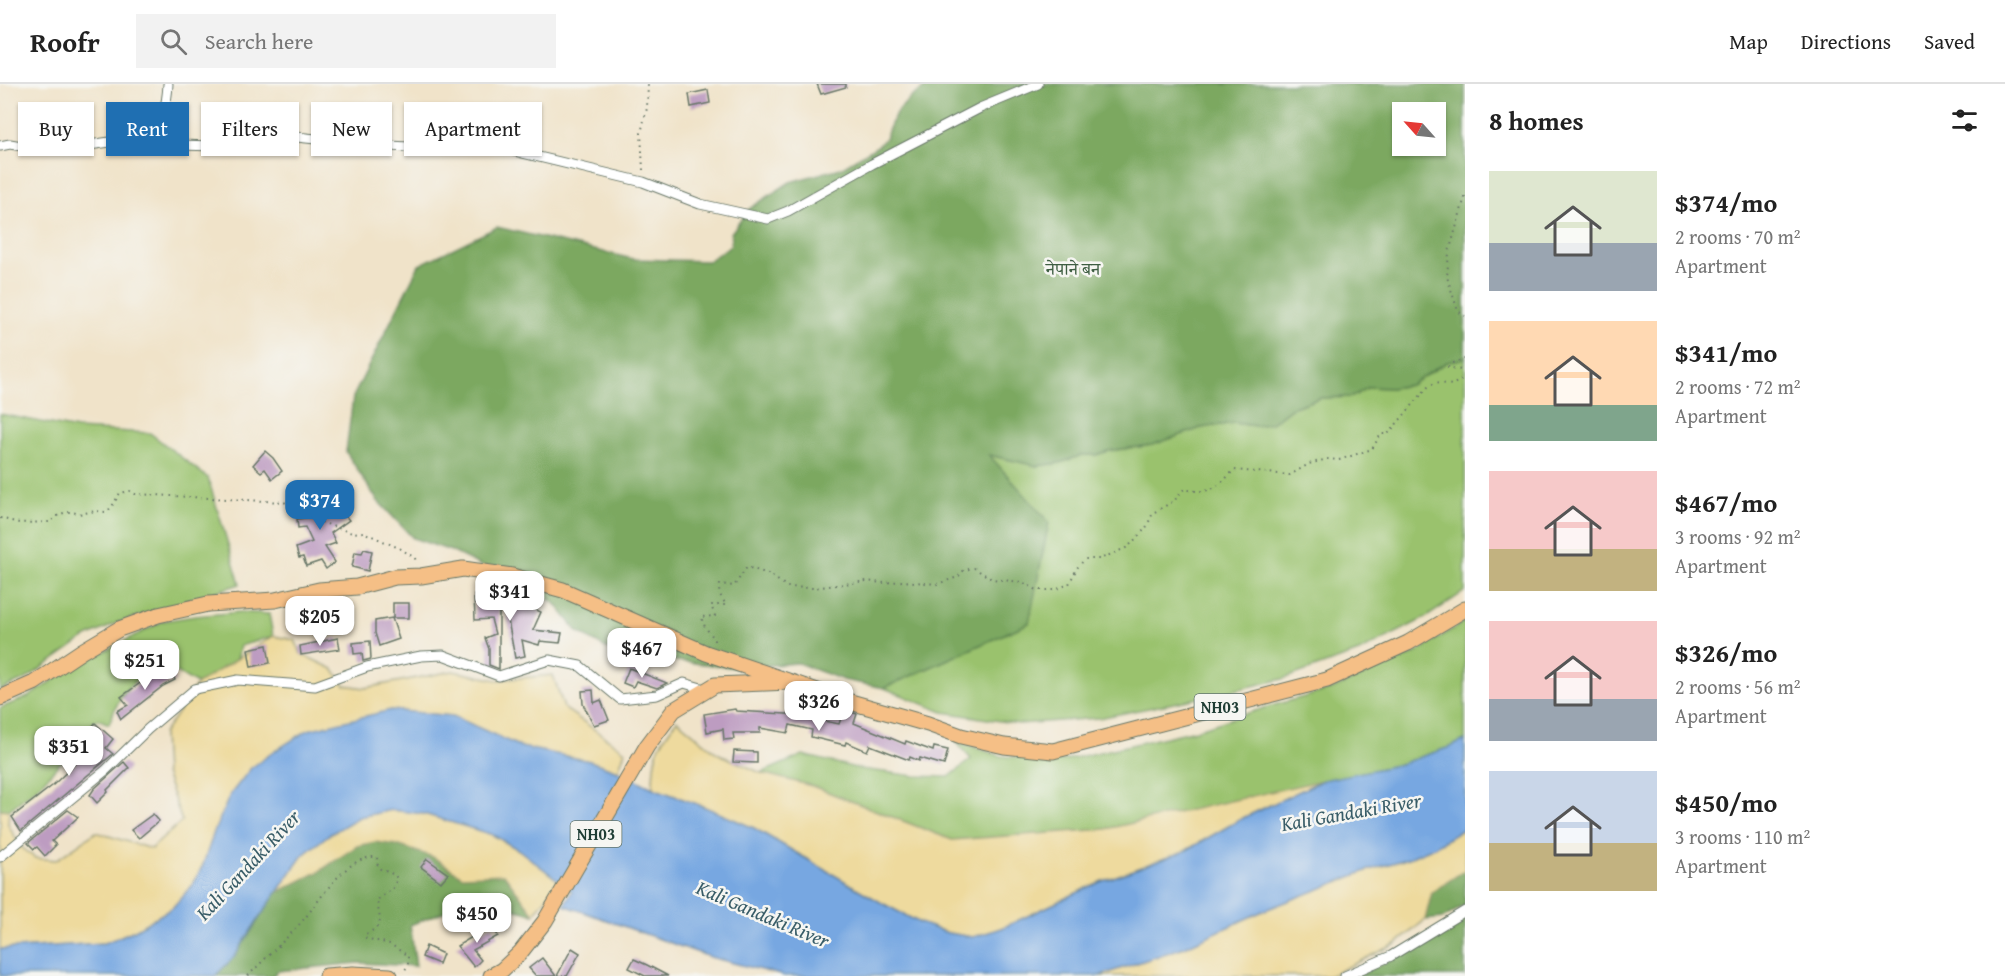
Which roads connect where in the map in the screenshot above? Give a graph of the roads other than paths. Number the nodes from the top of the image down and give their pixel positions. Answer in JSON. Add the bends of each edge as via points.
{"nodes":[{"id":1,"x":168,"y":84,"type":"edge"},
{"id":2,"x":1038,"y":84,"type":"edge"},
{"id":3,"x":167,"y":102,"type":"edge"},
{"id":4,"x":106,"y":143,"type":"edge"},
{"id":5,"x":189,"y":145,"type":"edge"},
{"id":6,"x":0,"y":146,"type":"edge"},
{"id":7,"x":1465,"y":609,"type":"edge"},
{"id":8,"x":790,"y":682,"type":"junction"},
{"id":9,"x":708,"y":690,"type":"junction"},
{"id":10,"x":0,"y":698,"type":"edge"},
{"id":11,"x":0,"y":857,"type":"edge"},
{"id":12,"x":1465,"y":911,"type":"edge"},
{"id":13,"x":326,"y":976,"type":"edge"},
{"id":14,"x":390,"y":976,"type":"edge"},
{"id":15,"x":491,"y":976,"type":"edge"},
{"id":16,"x":1345,"y":976,"type":"edge"}],
"edges":[{"from":1,"to":3,"type":"street"},
{"from":2,"to":5,"type":"street","via":[[980,108],[768,219],[700,204],[643,182],[496,147],[382,146],[297,137],[251,147]]},
{"from":4,"to":6,"type":"street","via":[[62,149]]},
{"from":7,"to":8,"type":"main road","number":"NH03","via":[[1408,643],[1327,680],[1053,752],[961,736]]},
{"from":8,"to":9,"type":"main road","number":"NH03","via":[[715,685]]},
{"from":8,"to":10,"type":"main road","via":[[706,653],[563,590],[463,569],[395,577],[276,600],[208,604],[158,615],[119,629],[34,683]]},
{"from":9,"to":11,"type":"street","via":[[684,683],[657,694],[620,699],[580,666],[549,660],[499,676],[443,655],[367,667],[315,686],[238,680],[195,689],[106,770]]},
{"from":9,"to":15,"type":"main road","number":"NH03","via":[[674,710],[647,746],[545,921],[520,953]]},
{"from":12,"to":16,"type":"street","via":[[1391,956]]},
{"from":13,"to":14,"type":"main road"}]}
